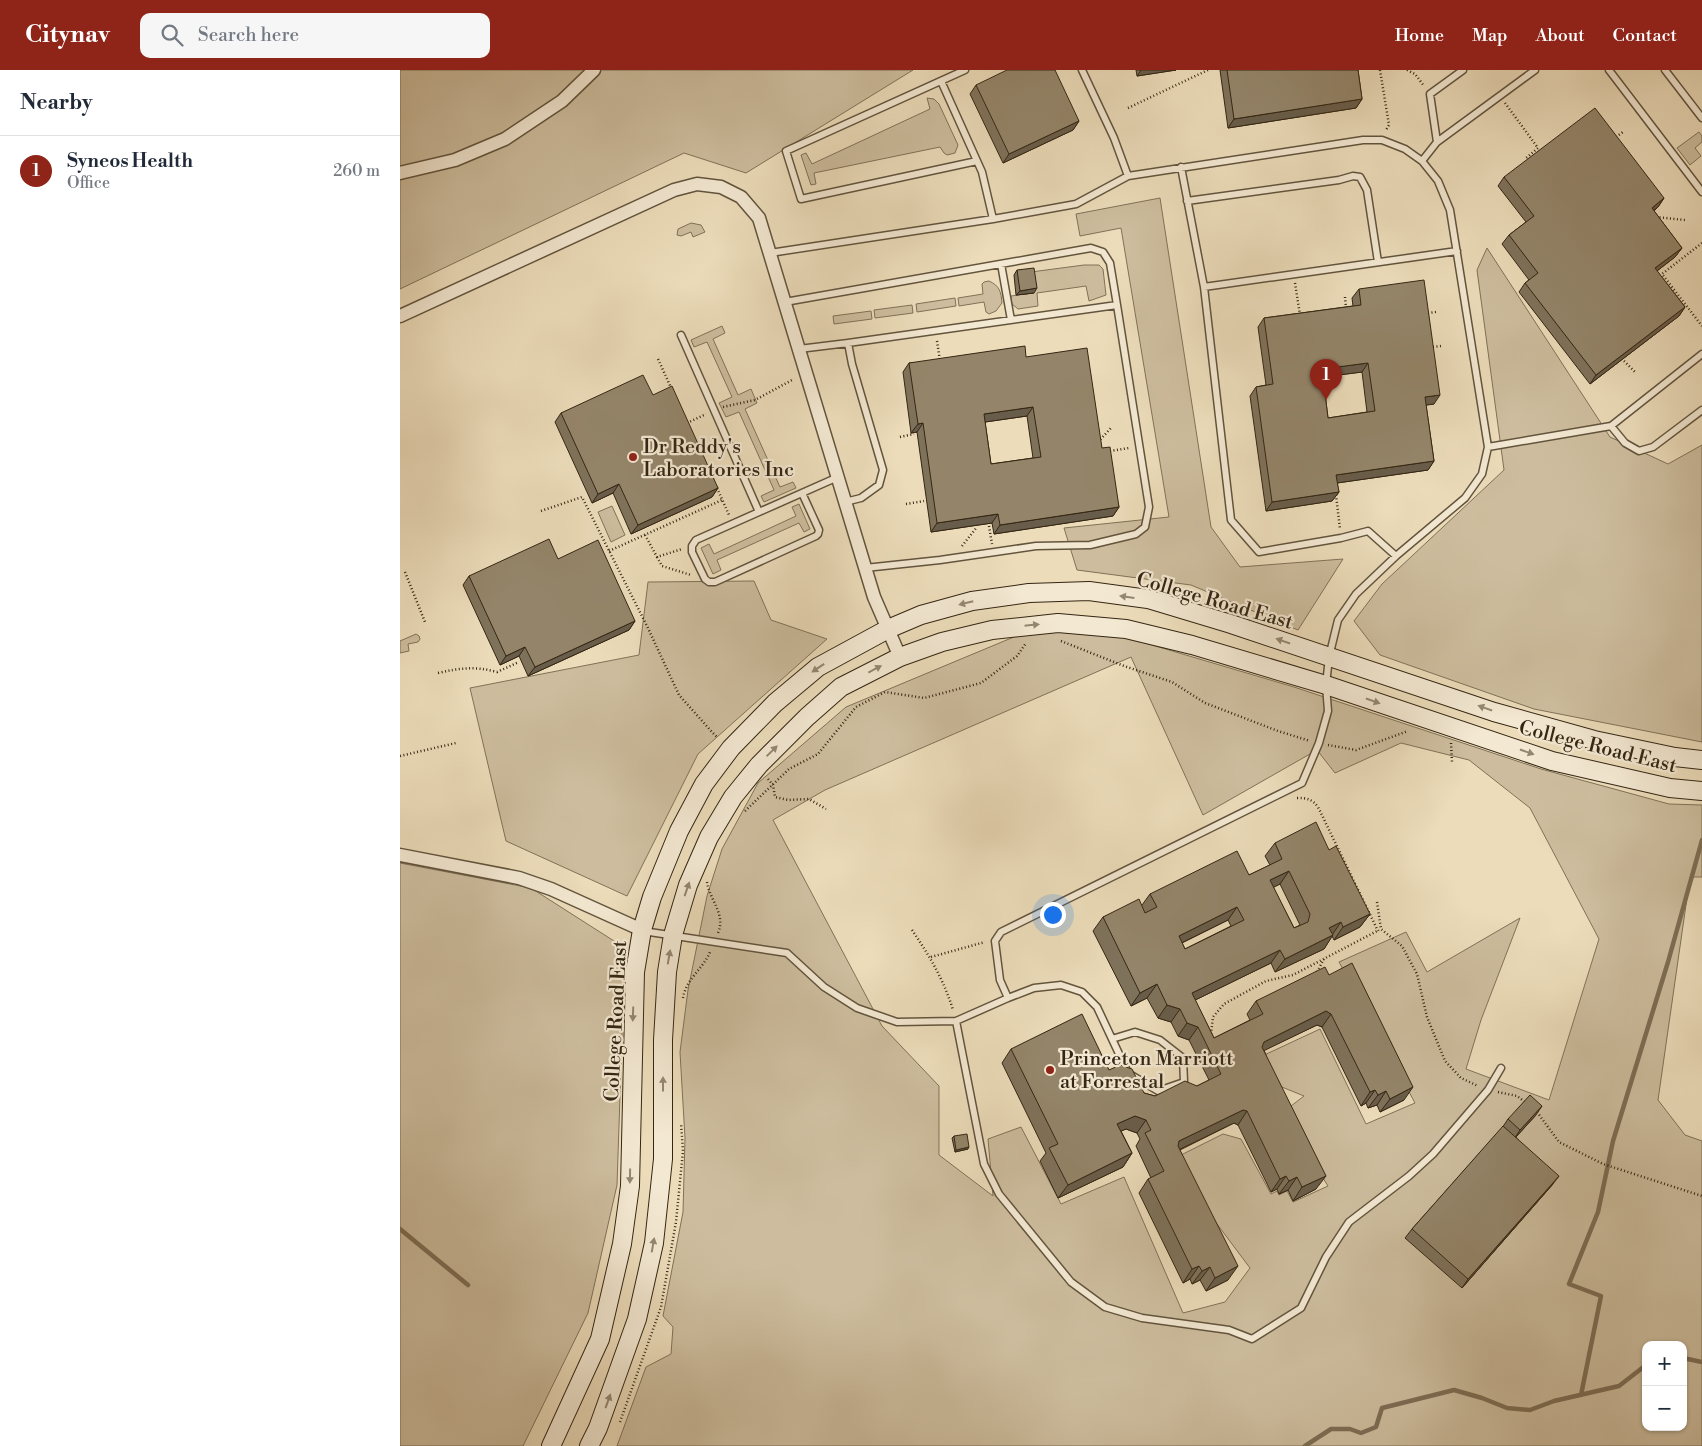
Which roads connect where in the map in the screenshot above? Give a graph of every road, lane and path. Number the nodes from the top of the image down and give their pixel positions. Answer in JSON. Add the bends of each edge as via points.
{"nodes":[{"id":1,"x":594,"y":70,"type":"edge"},
{"id":2,"x":965,"y":70,"type":"edge"},
{"id":3,"x":1082,"y":70,"type":"edge"},
{"id":4,"x":1208,"y":70,"type":"edge"},
{"id":5,"x":1380,"y":70,"type":"edge"},
{"id":6,"x":1407,"y":70,"type":"edge"},
{"id":7,"x":1463,"y":70,"type":"edge"},
{"id":8,"x":1535,"y":70,"type":"edge"},
{"id":9,"x":1609,"y":70,"type":"edge"},
{"id":10,"x":1665,"y":70,"type":"edge"},
{"id":11,"x":940,"y":81,"type":"junction"},
{"id":12,"x":1430,"y":94,"type":"junction"},
{"id":13,"x":1500,"y":96,"type":"junction"},
{"id":14,"x":1128,"y":108,"type":"dead end"},
{"id":15,"x":1702,"y":118,"type":"edge"},
{"id":16,"x":1622,"y":132,"type":"dead end"},
{"id":17,"x":1382,"y":140,"type":"junction"},
{"id":18,"x":1612,"y":140,"type":"edge"},
{"id":19,"x":1437,"y":142,"type":"junction"},
{"id":20,"x":1526,"y":158,"type":"edge"},
{"id":21,"x":977,"y":161,"type":"junction"},
{"id":22,"x":1422,"y":161,"type":"junction"},
{"id":23,"x":1181,"y":167,"type":"junction"},
{"id":24,"x":400,"y":173,"type":"edge"},
{"id":25,"x":1128,"y":176,"type":"junction"},
{"id":26,"x":1702,"y":192,"type":"edge"},
{"id":27,"x":1187,"y":201,"type":"junction"},
{"id":28,"x":1652,"y":216,"type":"edge"},
{"id":29,"x":993,"y":219,"type":"junction"},
{"id":30,"x":1685,"y":220,"type":"dead end"},
{"id":31,"x":1702,"y":242,"type":"edge"},
{"id":32,"x":1457,"y":251,"type":"junction"},
{"id":33,"x":770,"y":253,"type":"junction"},
{"id":34,"x":1378,"y":262,"type":"junction"},
{"id":35,"x":1001,"y":264,"type":"junction"},
{"id":36,"x":1294,"y":274,"type":"junction"},
{"id":37,"x":1204,"y":287,"type":"junction"},
{"id":38,"x":1345,"y":297,"type":"dead end"},
{"id":39,"x":785,"y":302,"type":"junction"},
{"id":40,"x":1117,"y":306,"type":"junction"},
{"id":41,"x":1347,"y":312,"type":"edge"},
{"id":42,"x":1436,"y":312,"type":"dead end"},
{"id":43,"x":1423,"y":313,"type":"edge"},
{"id":44,"x":400,"y":316,"type":"edge"},
{"id":45,"x":1300,"y":318,"type":"edge"},
{"id":46,"x":1011,"y":320,"type":"junction"},
{"id":47,"x":1702,"y":326,"type":"edge"},
{"id":48,"x":935,"y":331,"type":"junction"},
{"id":49,"x":681,"y":335,"type":"dead end"},
{"id":50,"x":848,"y":343,"type":"junction"},
{"id":51,"x":1441,"y":346,"type":"dead end"},
{"id":52,"x":1428,"y":348,"type":"edge"},
{"id":53,"x":799,"y":349,"type":"junction"},
{"id":54,"x":1702,"y":354,"type":"edge"},
{"id":55,"x":658,"y":359,"type":"dead end"},
{"id":56,"x":1624,"y":361,"type":"edge"},
{"id":57,"x":940,"y":365,"type":"edge"},
{"id":58,"x":1635,"y":372,"type":"dead end"},
{"id":59,"x":807,"y":375,"type":"junction"},
{"id":60,"x":673,"y":391,"type":"edge"},
{"id":61,"x":1702,"y":410,"type":"edge"},
{"id":62,"x":714,"y":411,"type":"junction"},
{"id":63,"x":684,"y":415,"type":"edge"},
{"id":64,"x":1611,"y":426,"type":"junction"},
{"id":65,"x":1111,"y":428,"type":"dead end"},
{"id":66,"x":914,"y":434,"type":"dead end"},
{"id":67,"x":900,"y":437,"type":"dead end"},
{"id":68,"x":1096,"y":446,"type":"edge"},
{"id":69,"x":1139,"y":447,"type":"junction"},
{"id":70,"x":1488,"y":447,"type":"junction"},
{"id":71,"x":1106,"y":451,"type":"edge"},
{"id":72,"x":838,"y":477,"type":"junction"},
{"id":73,"x":714,"y":483,"type":"edge"},
{"id":74,"x":1335,"y":488,"type":"edge"},
{"id":75,"x":802,"y":493,"type":"junction"},
{"id":76,"x":722,"y":500,"type":"junction"},
{"id":77,"x":924,"y":501,"type":"dead end"},
{"id":78,"x":845,"y":502,"type":"junction"},
{"id":79,"x":906,"y":504,"type":"dead end"},
{"id":80,"x":541,"y":511,"type":"dead end"},
{"id":81,"x":759,"y":512,"type":"junction"},
{"id":82,"x":733,"y":524,"type":"junction"},
{"id":83,"x":989,"y":526,"type":"edge"},
{"id":84,"x":977,"y":527,"type":"edge"},
{"id":85,"x":645,"y":535,"type":"junction"},
{"id":86,"x":1341,"y":538,"type":"junction"},
{"id":87,"x":692,"y":546,"type":"junction"},
{"id":88,"x":609,"y":551,"type":"junction"},
{"id":89,"x":958,"y":551,"type":"dead end"},
{"id":90,"x":994,"y":552,"type":"junction"},
{"id":91,"x":1396,"y":556,"type":"junction"},
{"id":92,"x":657,"y":557,"type":"junction"},
{"id":93,"x":865,"y":568,"type":"junction"},
{"id":94,"x":405,"y":572,"type":"dead end"},
{"id":95,"x":705,"y":579,"type":"junction"},
{"id":96,"x":425,"y":622,"type":"dead end"},
{"id":97,"x":888,"y":629,"type":"junction"},
{"id":98,"x":1030,"y":637,"type":"dead end"},
{"id":99,"x":1060,"y":640,"type":"dead end"},
{"id":100,"x":900,"y":657,"type":"junction"},
{"id":101,"x":1329,"y":657,"type":"junction"},
{"id":102,"x":519,"y":662,"type":"edge"},
{"id":103,"x":438,"y":673,"type":"dead end"},
{"id":104,"x":1326,"y":685,"type":"junction"},
{"id":105,"x":1410,"y":730,"type":"dead end"},
{"id":106,"x":456,"y":743,"type":"dead end"},
{"id":107,"x":1319,"y":743,"type":"junction"},
{"id":108,"x":1460,"y":744,"type":"dead end"},
{"id":109,"x":732,"y":748,"type":"junction"},
{"id":110,"x":400,"y":756,"type":"edge"},
{"id":111,"x":1702,"y":760,"type":"edge"},
{"id":112,"x":1452,"y":762,"type":"dead end"},
{"id":113,"x":759,"y":765,"type":"junction"},
{"id":114,"x":773,"y":785,"type":"junction"},
{"id":115,"x":1702,"y":791,"type":"edge"},
{"id":116,"x":1297,"y":798,"type":"dead end"},
{"id":117,"x":826,"y":809,"type":"dead end"},
{"id":118,"x":740,"y":816,"type":"dead end"},
{"id":119,"x":400,"y":855,"type":"edge"},
{"id":120,"x":707,"y":881,"type":"dead end"},
{"id":121,"x":1377,"y":902,"type":"dead end"},
{"id":122,"x":642,"y":930,"type":"junction"},
{"id":123,"x":912,"y":930,"type":"dead end"},
{"id":124,"x":1379,"y":930,"type":"junction"},
{"id":125,"x":673,"y":935,"type":"junction"},
{"id":126,"x":715,"y":942,"type":"junction"},
{"id":127,"x":979,"y":942,"type":"dead end"},
{"id":128,"x":931,"y":957,"type":"junction"},
{"id":129,"x":1325,"y":958,"type":"junction"},
{"id":130,"x":1319,"y":978,"type":"edge"},
{"id":131,"x":1008,"y":998,"type":"junction"},
{"id":132,"x":682,"y":1007,"type":"dead end"},
{"id":133,"x":956,"y":1021,"type":"junction"},
{"id":134,"x":1112,"y":1039,"type":"junction"},
{"id":135,"x":1214,"y":1041,"type":"edge"},
{"id":136,"x":1501,"y":1068,"type":"dead end"},
{"id":137,"x":1488,"y":1090,"type":"junction"},
{"id":138,"x":1530,"y":1106,"type":"edge"},
{"id":139,"x":1536,"y":1112,"type":"edge"},
{"id":140,"x":680,"y":1114,"type":"dead end"},
{"id":141,"x":1702,"y":1196,"type":"edge"},
{"id":142,"x":620,"y":1422,"type":"dead end"},
{"id":143,"x":551,"y":1446,"type":"edge"},
{"id":144,"x":589,"y":1446,"type":"edge"}],
"edges":[{"from":1,"to":24,"type":"street","via":[[562,101],[504,139],[455,160]]},
{"from":2,"to":11,"type":"lane"},
{"from":3,"to":25,"type":"lane"},
{"from":4,"to":14,"type":"path"},
{"from":5,"to":17,"type":"path","via":[[1388,126]]},
{"from":6,"to":12,"type":"path","via":[[1416,74]]},
{"from":7,"to":12,"type":"lane"},
{"from":8,"to":13,"type":"lane"},
{"from":9,"to":26,"type":"lane"},
{"from":10,"to":15,"type":"lane"},
{"from":11,"to":21,"type":"lane"},
{"from":11,"to":21,"type":"lane","via":[[786,151],[801,199]]},
{"from":12,"to":19,"type":"lane"},
{"from":13,"to":19,"type":"lane"},
{"from":13,"to":20,"type":"path","via":[[1538,148]]},
{"from":16,"to":18,"type":"path"},
{"from":17,"to":22,"type":"lane","via":[[1405,149]]},
{"from":17,"to":23,"type":"lane","via":[[1363,140]]},
{"from":19,"to":22,"type":"lane"},
{"from":21,"to":29,"type":"lane"},
{"from":22,"to":32,"type":"lane","via":[[1438,181],[1450,210]]},
{"from":23,"to":25,"type":"lane"},
{"from":23,"to":27,"type":"lane"},
{"from":25,"to":29,"type":"lane","via":[[1076,204]]},
{"from":27,"to":34,"type":"lane","via":[[1360,177],[1367,190]]},
{"from":27,"to":37,"type":"lane"},
{"from":28,"to":30,"type":"path"},
{"from":29,"to":33,"type":"lane"},
{"from":31,"to":47,"type":"path","via":[[1662,274]]},
{"from":32,"to":34,"type":"lane"},
{"from":32,"to":70,"type":"lane"},
{"from":33,"to":39,"type":"street"},
{"from":33,"to":44,"type":"street","via":[[759,218],[741,197],[720,186],[697,184],[674,190]]},
{"from":34,"to":36,"type":"lane"},
{"from":35,"to":39,"type":"lane"},
{"from":35,"to":40,"type":"lane","via":[[1091,248],[1104,252],[1110,263]]},
{"from":35,"to":46,"type":"lane"},
{"from":36,"to":37,"type":"lane"},
{"from":36,"to":45,"type":"path"},
{"from":37,"to":86,"type":"lane","via":[[1231,520],[1260,552]]},
{"from":38,"to":41,"type":"path"},
{"from":39,"to":53,"type":"street"},
{"from":40,"to":46,"type":"lane"},
{"from":40,"to":69,"type":"lane"},
{"from":42,"to":43,"type":"path"},
{"from":46,"to":48,"type":"lane"},
{"from":48,"to":50,"type":"lane"},
{"from":48,"to":57,"type":"path"},
{"from":49,"to":62,"type":"lane"},
{"from":50,"to":53,"type":"lane"},
{"from":50,"to":78,"type":"lane","via":[[883,470],[879,484],[861,498]]},
{"from":51,"to":52,"type":"path"},
{"from":53,"to":59,"type":"street"},
{"from":54,"to":64,"type":"lane"},
{"from":55,"to":60,"type":"path"},
{"from":56,"to":58,"type":"path"},
{"from":59,"to":62,"type":"path","via":[[755,400]]},
{"from":59,"to":72,"type":"street"},
{"from":61,"to":64,"type":"lane","via":[[1653,447],[1638,450],[1625,443]]},
{"from":62,"to":63,"type":"path","via":[[687,423]]},
{"from":62,"to":81,"type":"lane"},
{"from":64,"to":70,"type":"lane"},
{"from":65,"to":68,"type":"path"},
{"from":66,"to":67,"type":"path"},
{"from":69,"to":71,"type":"path"},
{"from":69,"to":90,"type":"lane","via":[[1149,507],[1145,527],[1136,534],[1090,545],[1036,546]]},
{"from":70,"to":91,"type":"lane","via":[[1482,474],[1466,498]]},
{"from":72,"to":75,"type":"lane"},
{"from":72,"to":78,"type":"street"},
{"from":73,"to":76,"type":"path"},
{"from":74,"to":86,"type":"path"},
{"from":75,"to":81,"type":"lane"},
{"from":75,"to":95,"type":"lane","via":[[818,530],[816,536],[715,582]]},
{"from":76,"to":82,"type":"path"},
{"from":76,"to":85,"type":"path"},
{"from":77,"to":79,"type":"path"},
{"from":78,"to":93,"type":"street"},
{"from":80,"to":88,"type":"path","via":[[582,497]]},
{"from":81,"to":82,"type":"lane"},
{"from":82,"to":87,"type":"lane","via":[[696,540]]},
{"from":83,"to":90,"type":"path"},
{"from":84,"to":89,"type":"path"},
{"from":85,"to":88,"type":"path"},
{"from":85,"to":92,"type":"path"},
{"from":86,"to":91,"type":"lane","via":[[1368,531]]},
{"from":87,"to":92,"type":"path"},
{"from":87,"to":95,"type":"lane"},
{"from":88,"to":109,"type":"path","via":[[679,695],[712,732]]},
{"from":90,"to":93,"type":"lane"},
{"from":91,"to":101,"type":"lane","via":[[1356,594],[1338,620]]},
{"from":92,"to":95,"type":"path","via":[[662,566]]},
{"from":93,"to":97,"type":"street"},
{"from":94,"to":96,"type":"path"},
{"from":97,"to":100,"type":"street"},
{"from":101,"to":97,"type":"street","name":"College Road East","one_way":true,"via":[[1148,599],[1089,591],[1030,593],[972,601],[921,615]]},
{"from":97,"to":109,"type":"street","name":"College Road East","one_way":true,"via":[[818,667],[775,702]]},
{"from":98,"to":114,"type":"path","via":[[1017,656],[981,682],[924,698],[884,692],[856,706],[818,754],[789,769]]},
{"from":99,"to":107,"type":"path","via":[[1172,682],[1205,703]]},
{"from":100,"to":104,"type":"street","name":"College Road East","one_way":true,"via":[[942,642],[992,630],[1058,623],[1126,629]]},
{"from":113,"to":100,"type":"street","name":"College Road East","one_way":true,"via":[[841,687]]},
{"from":101,"to":104,"type":"lane"},
{"from":111,"to":101,"type":"street","name":"College Road East","one_way":true,"via":[[1576,735],[1494,712]]},
{"from":102,"to":103,"type":"path","via":[[497,672],[480,667]]},
{"from":104,"to":107,"type":"lane","via":[[1328,711]]},
{"from":104,"to":115,"type":"street","name":"College Road East","one_way":true,"via":[[1552,761],[1670,788]]},
{"from":105,"to":107,"type":"path","via":[[1356,750]]},
{"from":106,"to":110,"type":"path"},
{"from":107,"to":131,"type":"lane","via":[[1302,783],[1001,932],[995,941],[1000,980]]},
{"from":108,"to":112,"type":"path","via":[[1451,742]]},
{"from":109,"to":122,"type":"street","name":"College Road East","via":[[704,784],[679,832]]},
{"from":113,"to":114,"type":"path"},
{"from":125,"to":113,"type":"street","name":"College Road East","one_way":true,"via":[[688,885],[709,837],[733,797]]},
{"from":114,"to":117,"type":"path","via":[[775,797],[809,799]]},
{"from":114,"to":118,"type":"path"},
{"from":116,"to":124,"type":"path","via":[[1306,798],[1318,807]]},
{"from":119,"to":122,"type":"street","via":[[519,878]]},
{"from":120,"to":126,"type":"path","via":[[722,925]]},
{"from":121,"to":124,"type":"path"},
{"from":122,"to":125,"type":"lane"},
{"from":122,"to":143,"type":"street","name":"College Road East","one_way":true,"via":[[635,972],[630,1186],[622,1244],[600,1339]]},
{"from":123,"to":128,"type":"path"},
{"from":124,"to":129,"type":"path"},
{"from":124,"to":137,"type":"path","via":[[1402,946],[1417,974],[1427,1016],[1445,1061],[1461,1078]]},
{"from":125,"to":126,"type":"lane"},
{"from":144,"to":125,"type":"street","name":"College Road East","one_way":true,"via":[[638,1319],[654,1243],[663,1158],[663,1040]]},
{"from":126,"to":132,"type":"path","via":[[707,959],[684,988]]},
{"from":126,"to":133,"type":"lane","via":[[787,953],[824,987],[857,1008],[897,1022]]},
{"from":127,"to":128,"type":"path"},
{"from":128,"to":133,"type":"path"},
{"from":129,"to":130,"type":"path","via":[[1317,974]]},
{"from":129,"to":135,"type":"path","via":[[1293,975],[1266,982],[1224,1004],[1213,1017],[1211,1034]]},
{"from":131,"to":133,"type":"lane"},
{"from":131,"to":134,"type":"lane","via":[[1034,988],[1061,985],[1082,992],[1097,1007]]},
{"from":133,"to":137,"type":"lane","via":[[984,1164],[999,1194],[1071,1282],[1106,1307],[1142,1318],[1229,1330],[1252,1339],[1301,1308],[1326,1257],[1349,1222],[1409,1176]]},
{"from":134,"to":134,"type":"lane","via":[[1128,1073],[1158,1091],[1184,1082],[1183,1058],[1160,1040],[1135,1032]]},
{"from":136,"to":137,"type":"lane"},
{"from":137,"to":138,"type":"path","via":[[1517,1096]]},
{"from":139,"to":141,"type":"path","via":[[1558,1142],[1603,1164]]},
{"from":140,"to":142,"type":"path","via":[[683,1151],[676,1222],[661,1307]]}]}
